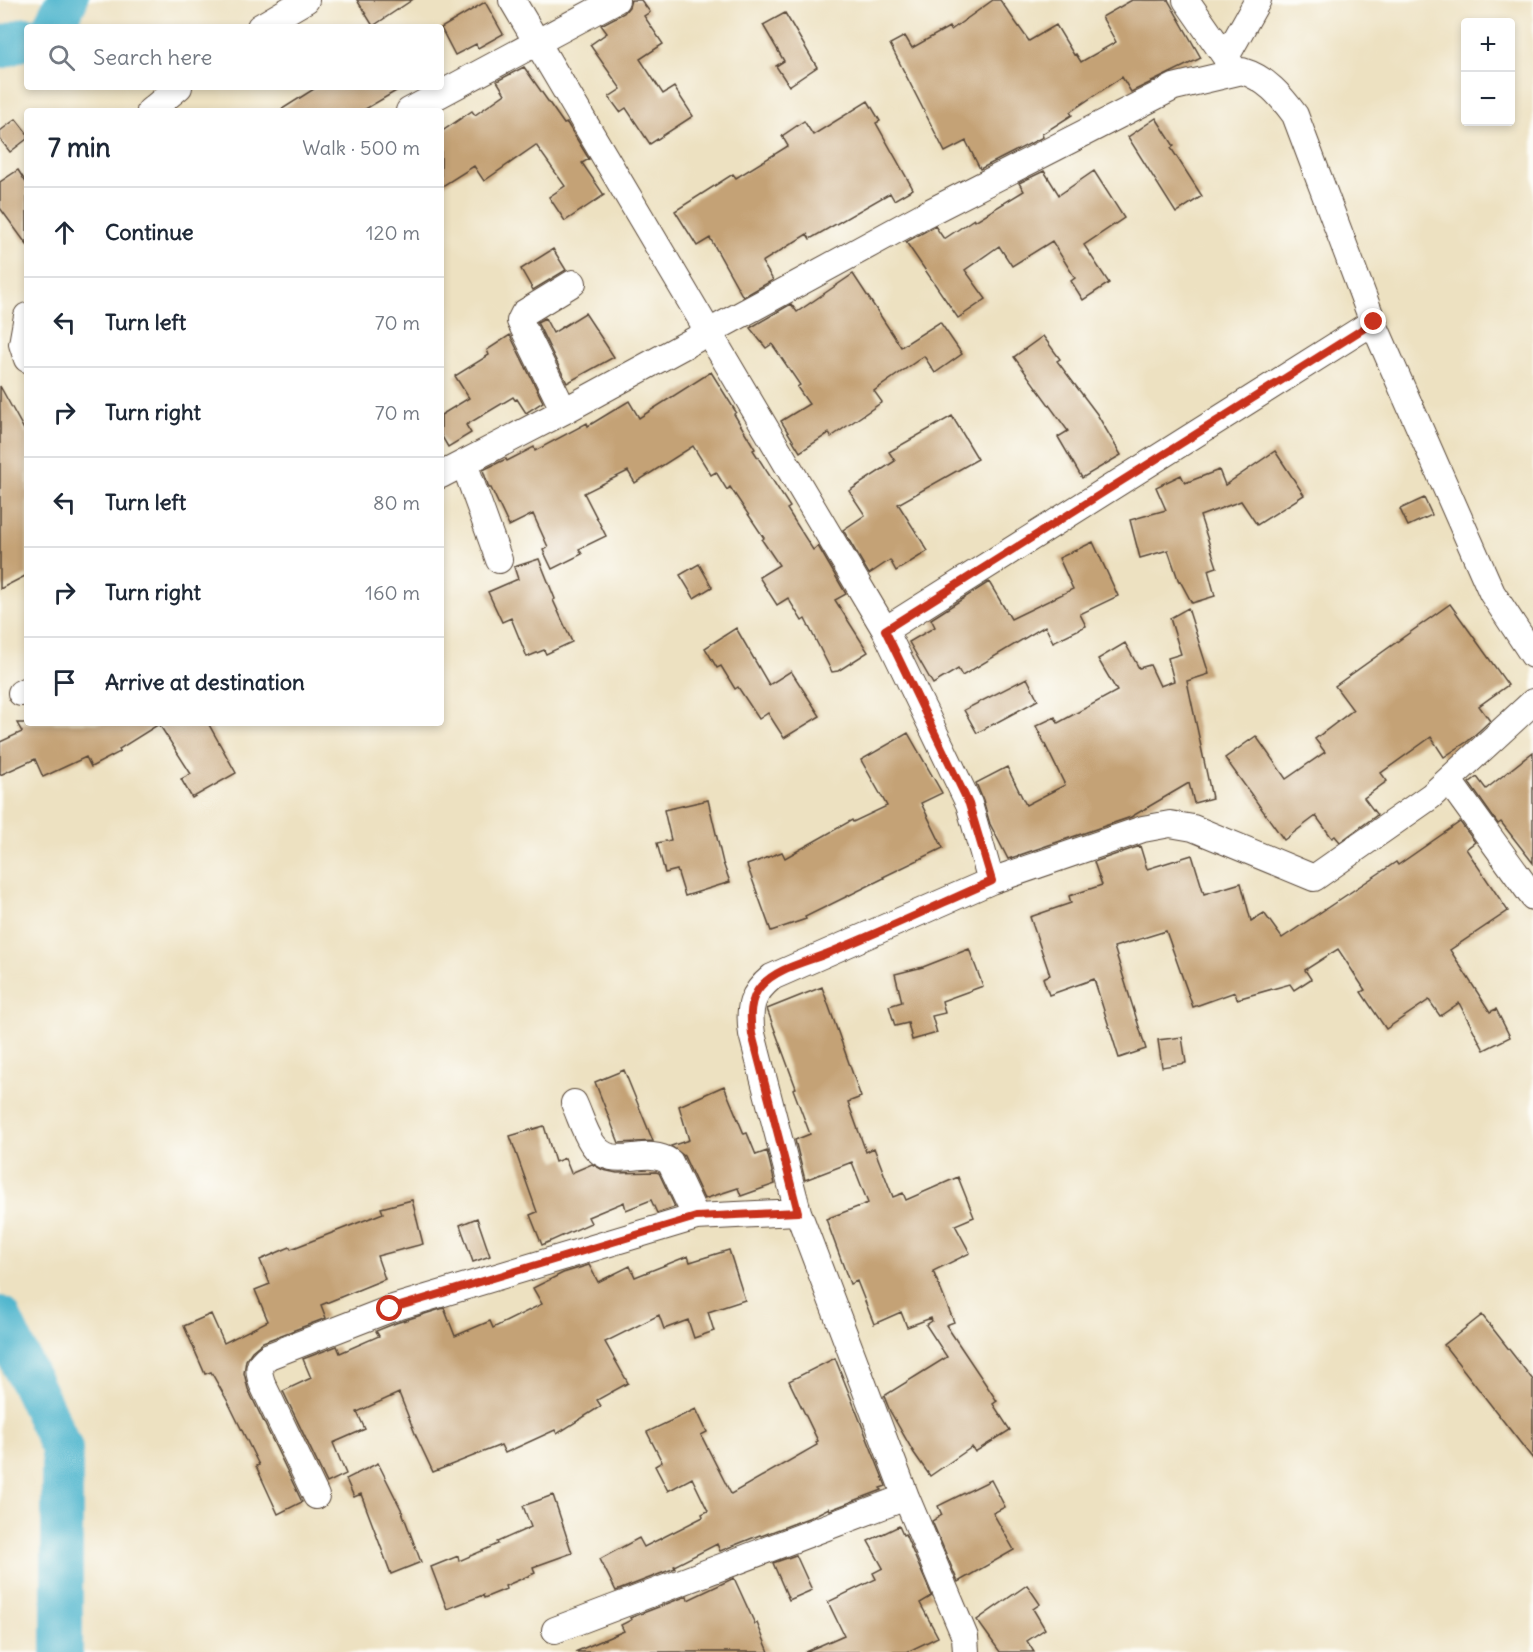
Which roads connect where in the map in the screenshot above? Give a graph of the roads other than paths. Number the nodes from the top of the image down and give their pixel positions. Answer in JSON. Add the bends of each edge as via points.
{"nodes":[{"id":1,"x":306,"y":0,"type":"edge"},
{"id":2,"x":512,"y":0,"type":"edge"},
{"id":3,"x":616,"y":0,"type":"edge"},
{"id":4,"x":1186,"y":0,"type":"edge"},
{"id":5,"x":1258,"y":0,"type":"edge"},
{"id":6,"x":265,"y":24,"type":"edge"},
{"id":7,"x":536,"y":43,"type":"junction"},
{"id":8,"x":1231,"y":68,"type":"junction"},
{"id":9,"x":175,"y":90,"type":"edge"},
{"id":10,"x":154,"y":108,"type":"edge"},
{"id":11,"x":415,"y":108,"type":"edge"},
{"id":12,"x":573,"y":283,"type":"dead end"},
{"id":13,"x":1374,"y":322,"type":"junction"},
{"id":14,"x":710,"y":332,"type":"junction"},
{"id":15,"x":24,"y":333,"type":"edge"},
{"id":16,"x":24,"y":350,"type":"edge"},
{"id":17,"x":564,"y":411,"type":"junction"},
{"id":18,"x":464,"y":463,"type":"junction"},
{"id":19,"x":444,"y":473,"type":"edge"},
{"id":20,"x":499,"y":560,"type":"dead end"},
{"id":21,"x":885,"y":630,"type":"junction"},
{"id":22,"x":1533,"y":655,"type":"edge"},
{"id":23,"x":1533,"y":702,"type":"edge"},
{"id":24,"x":1449,"y":781,"type":"junction"},
{"id":25,"x":992,"y":881,"type":"junction"},
{"id":26,"x":1533,"y":897,"type":"edge"},
{"id":27,"x":574,"y":1103,"type":"dead end"},
{"id":28,"x":798,"y":1212,"type":"junction"},
{"id":29,"x":696,"y":1217,"type":"junction"},
{"id":30,"x":316,"y":1496,"type":"dead end"},
{"id":31,"x":906,"y":1497,"type":"junction"},
{"id":32,"x":555,"y":1630,"type":"dead end"},
{"id":33,"x":966,"y":1652,"type":"edge"}],
"edges":[{"from":1,"to":6,"type":"street"},
{"from":2,"to":7,"type":"street"},
{"from":3,"to":7,"type":"street"},
{"from":4,"to":8,"type":"street"},
{"from":5,"to":8,"type":"street"},
{"from":7,"to":11,"type":"street"},
{"from":7,"to":14,"type":"street"},
{"from":8,"to":13,"type":"street","via":[[1268,84],[1295,115]]},
{"from":8,"to":14,"type":"street","via":[[1174,87],[922,216]]},
{"from":9,"to":10,"type":"street"},
{"from":12,"to":17,"type":"street","via":[[524,313],[520,321]]},
{"from":13,"to":21,"type":"street"},
{"from":13,"to":22,"type":"street","via":[[1491,593]]},
{"from":14,"to":17,"type":"street"},
{"from":14,"to":21,"type":"street"},
{"from":15,"to":16,"type":"street"},
{"from":17,"to":18,"type":"street"},
{"from":18,"to":19,"type":"street"},
{"from":18,"to":20,"type":"street"},
{"from":21,"to":25,"type":"street","via":[[969,804]]},
{"from":23,"to":24,"type":"street"},
{"from":24,"to":25,"type":"street","via":[[1314,878],[1193,828],[1170,824],[1143,829]]},
{"from":24,"to":26,"type":"street"},
{"from":25,"to":28,"type":"street","via":[[790,968],[759,987],[749,1016],[752,1034]]},
{"from":27,"to":29,"type":"street","via":[[591,1142],[600,1152],[614,1159],[648,1155],[670,1162]]},
{"from":28,"to":29,"type":"street"},
{"from":28,"to":31,"type":"street"},
{"from":29,"to":30,"type":"street","via":[[390,1309],[301,1342],[261,1362],[258,1370],[262,1383]]},
{"from":31,"to":32,"type":"street"},
{"from":31,"to":33,"type":"street","via":[[965,1637]]}]}
